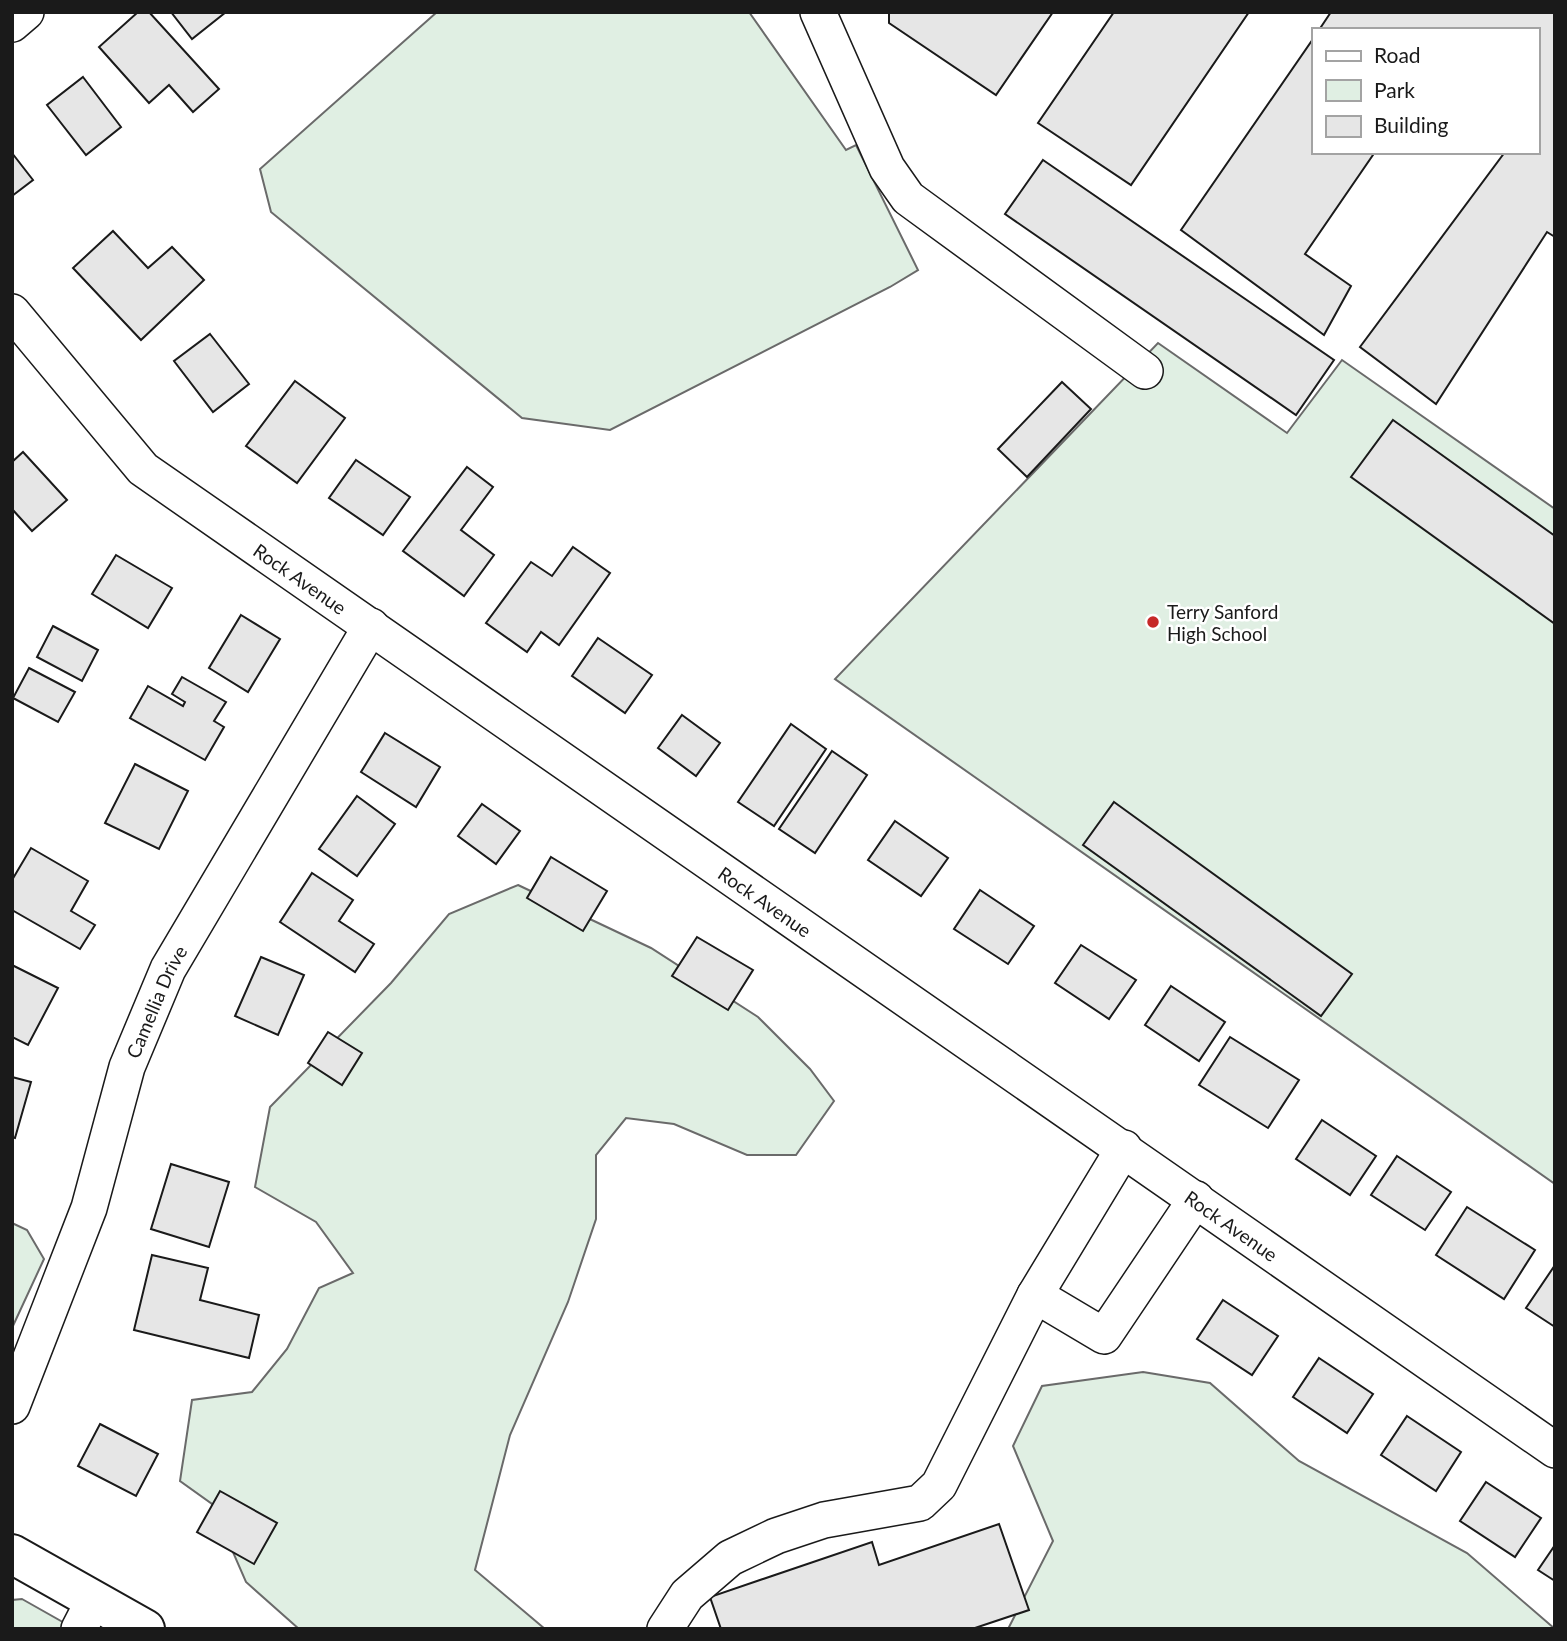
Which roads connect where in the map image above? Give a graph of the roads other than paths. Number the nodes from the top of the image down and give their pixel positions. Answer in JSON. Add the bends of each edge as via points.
{"nodes":[{"id":1,"x":26,"y":12,"type":"edge"},
{"id":2,"x":818,"y":12,"type":"edge"},
{"id":3,"x":12,"y":24,"type":"edge"},
{"id":4,"x":12,"y":312,"type":"edge"},
{"id":5,"x":1144,"y":372,"type":"dead end"},
{"id":6,"x":371,"y":626,"type":"junction"},
{"id":7,"x":1124,"y":1148,"type":"junction"},
{"id":8,"x":1196,"y":1199,"type":"junction"},
{"id":9,"x":1035,"y":1295,"type":"junction"},
{"id":10,"x":12,"y":1406,"type":"edge"},
{"id":11,"x":1555,"y":1450,"type":"edge"},
{"id":12,"x":12,"y":1554,"type":"edge"},
{"id":13,"x":87,"y":1615,"type":"edge"},
{"id":14,"x":145,"y":1629,"type":"edge"},
{"id":15,"x":665,"y":1629,"type":"edge"}],
"edges":[{"from":1,"to":3,"type":"street"},
{"from":2,"to":5,"type":"street","via":[[887,168],[908,198]]},
{"from":4,"to":6,"type":"street","name":"Rock Avenue","via":[[143,469]]},
{"from":6,"to":7,"type":"street","name":"Rock Avenue"},
{"from":6,"to":10,"type":"street","name":"Camellia Drive","via":[[167,970],[127,1067],[89,1208]]},
{"from":7,"to":8,"type":"street","name":"Rock Avenue"},
{"from":7,"to":9,"type":"street"},
{"from":8,"to":9,"type":"street","via":[[1104,1336]]},
{"from":8,"to":11,"type":"street","name":"Rock Avenue"},
{"from":9,"to":15,"type":"street","via":[[939,1485],[920,1503],[824,1520],[730,1558],[687,1595]]},
{"from":12,"to":13,"type":"main road"},
{"from":13,"to":14,"type":"main road"}]}
